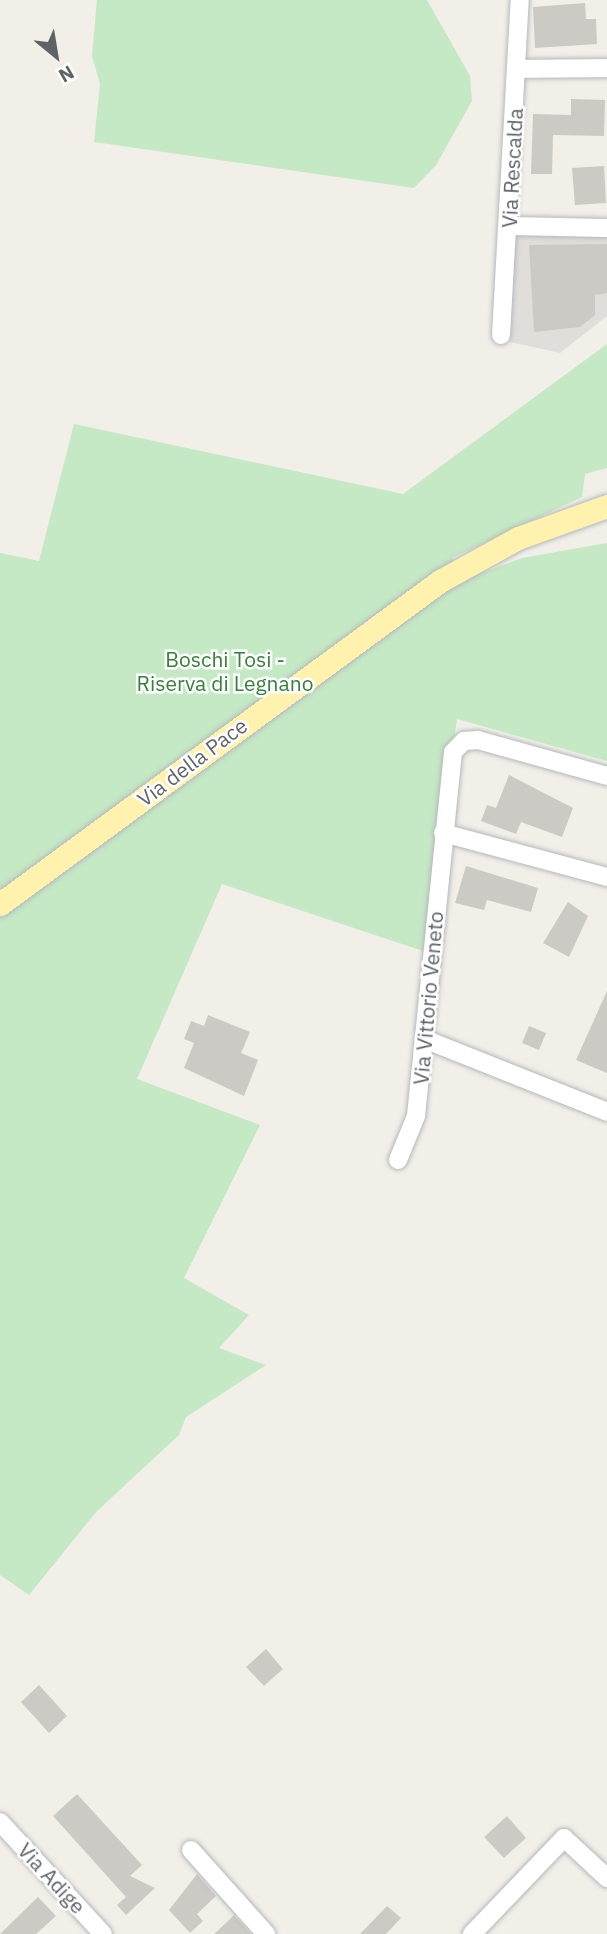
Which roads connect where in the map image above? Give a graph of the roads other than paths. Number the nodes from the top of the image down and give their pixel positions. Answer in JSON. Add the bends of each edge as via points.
{"nodes":[{"id":1,"x":520,"y":0,"type":"edge"},
{"id":2,"x":607,"y":68,"type":"edge"},
{"id":3,"x":517,"y":69,"type":"junction"},
{"id":4,"x":509,"y":226,"type":"junction"},
{"id":5,"x":607,"y":228,"type":"edge"},
{"id":6,"x":501,"y":335,"type":"dead end"},
{"id":7,"x":607,"y":506,"type":"edge"},
{"id":8,"x":607,"y":776,"type":"edge"},
{"id":9,"x":443,"y":833,"type":"junction"},
{"id":10,"x":607,"y":877,"type":"edge"},
{"id":11,"x":0,"y":904,"type":"edge"},
{"id":12,"x":424,"y":1039,"type":"junction"},
{"id":13,"x":607,"y":1112,"type":"edge"},
{"id":14,"x":398,"y":1160,"type":"dead end"},
{"id":15,"x":0,"y":1822,"type":"edge"},
{"id":16,"x":191,"y":1850,"type":"dead end"},
{"id":17,"x":607,"y":1878,"type":"edge"},
{"id":18,"x":103,"y":1934,"type":"edge"},
{"id":19,"x":266,"y":1934,"type":"edge"},
{"id":20,"x":472,"y":1934,"type":"edge"}],
"edges":[{"from":1,"to":3,"type":"street","name":"Via Rescalda"},
{"from":2,"to":3,"type":"street"},
{"from":3,"to":4,"type":"street","name":"Via Rescalda"},
{"from":4,"to":5,"type":"street"},
{"from":4,"to":6,"type":"street","name":"Via Rescalda"},
{"from":7,"to":11,"type":"main road","name":"Via della Pace","via":[[518,538],[440,581]]},
{"from":8,"to":9,"type":"street","name":"Via Vittorio Veneto","via":[[464,741],[451,759]]},
{"from":9,"to":10,"type":"street"},
{"from":9,"to":12,"type":"street","name":"Via Vittorio Veneto"},
{"from":12,"to":13,"type":"street"},
{"from":12,"to":14,"type":"street","name":"Via Vittorio Veneto","via":[[416,1116]]},
{"from":15,"to":18,"type":"street","name":"Via Adige"},
{"from":16,"to":19,"type":"street"},
{"from":17,"to":20,"type":"street","via":[[564,1838]]}]}
